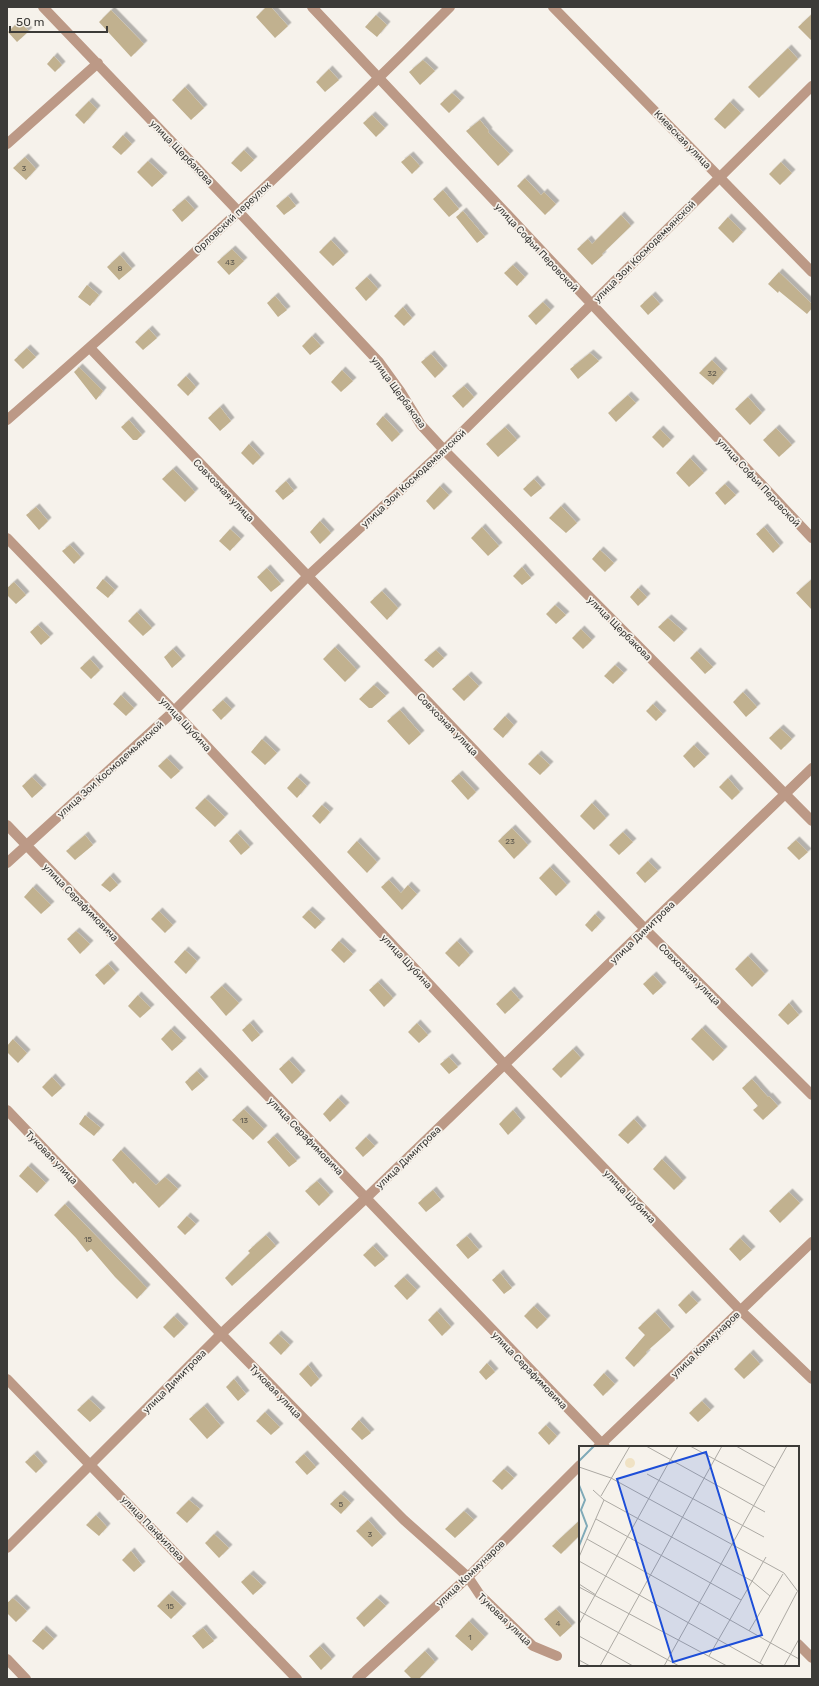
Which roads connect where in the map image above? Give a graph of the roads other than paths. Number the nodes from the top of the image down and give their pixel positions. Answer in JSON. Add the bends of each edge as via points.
{"nodes":[{"id":1,"x":43,"y":7,"type":"edge"},
{"id":2,"x":312,"y":7,"type":"edge"},
{"id":3,"x":450,"y":7,"type":"edge"},
{"id":4,"x":553,"y":7,"type":"edge"},
{"id":5,"x":98,"y":63,"type":"junction"},
{"id":6,"x":378,"y":79,"type":"junction"},
{"id":7,"x":812,"y":86,"type":"edge"},
{"id":8,"x":7,"y":144,"type":"edge"},
{"id":9,"x":719,"y":177,"type":"junction"},
{"id":10,"x":238,"y":211,"type":"junction"},
{"id":11,"x":812,"y":272,"type":"edge"},
{"id":12,"x":591,"y":304,"type":"junction"},
{"id":13,"x":90,"y":348,"type":"junction"},
{"id":14,"x":7,"y":420,"type":"edge"},
{"id":15,"x":444,"y":450,"type":"junction"},
{"id":16,"x":7,"y":538,"type":"edge"},
{"id":17,"x":812,"y":538,"type":"edge"},
{"id":18,"x":307,"y":577,"type":"junction"},
{"id":19,"x":174,"y":711,"type":"junction"},
{"id":20,"x":812,"y":768,"type":"edge"},
{"id":21,"x":786,"y":794,"type":"junction"},
{"id":22,"x":812,"y":821,"type":"edge"},
{"id":23,"x":7,"y":825,"type":"edge"},
{"id":24,"x":26,"y":845,"type":"junction"},
{"id":25,"x":7,"y":863,"type":"edge"},
{"id":26,"x":645,"y":929,"type":"junction"},
{"id":27,"x":504,"y":1064,"type":"junction"},
{"id":28,"x":812,"y":1095,"type":"edge"},
{"id":29,"x":7,"y":1110,"type":"edge"},
{"id":30,"x":366,"y":1198,"type":"junction"},
{"id":31,"x":812,"y":1242,"type":"edge"},
{"id":32,"x":740,"y":1310,"type":"junction"},
{"id":33,"x":221,"y":1334,"type":"junction"},
{"id":34,"x":7,"y":1379,"type":"edge"},
{"id":35,"x":812,"y":1379,"type":"edge"},
{"id":36,"x":602,"y":1446,"type":"edge"},
{"id":37,"x":91,"y":1464,"type":"junction"},
{"id":38,"x":579,"y":1466,"type":"edge"},
{"id":39,"x":7,"y":1548,"type":"edge"},
{"id":40,"x":468,"y":1577,"type":"junction"},
{"id":41,"x":799,"y":1645,"type":"edge"},
{"id":42,"x":557,"y":1656,"type":"dead end"},
{"id":43,"x":812,"y":1658,"type":"edge"},
{"id":44,"x":7,"y":1659,"type":"edge"},
{"id":45,"x":26,"y":1679,"type":"edge"},
{"id":46,"x":297,"y":1679,"type":"edge"},
{"id":47,"x":357,"y":1679,"type":"edge"}],
"edges":[{"from":1,"to":5,"type":"street","name":"улица Щербакова"},
{"from":2,"to":6,"type":"street","name":"улица Софьи Перовской"},
{"from":3,"to":6,"type":"street","name":"Орловский переулок"},
{"from":4,"to":9,"type":"street","name":"Киевская улица"},
{"from":5,"to":8,"type":"street"},
{"from":5,"to":10,"type":"street","name":"улица Щербакова"},
{"from":6,"to":10,"type":"street","name":"Орловский переулок"},
{"from":6,"to":12,"type":"street","name":"улица Софьи Перовской"},
{"from":7,"to":9,"type":"street","name":"улица Зои Космодемьянской"},
{"from":9,"to":11,"type":"street","name":"Киевская улица"},
{"from":9,"to":12,"type":"street","name":"улица Зои Космодемьянской"},
{"from":10,"to":13,"type":"street","name":"Орловский переулок"},
{"from":10,"to":15,"type":"street","name":"улица Щербакова","via":[[379,362],[421,425]]},
{"from":12,"to":15,"type":"street","name":"улица Зои Космодемьянской"},
{"from":12,"to":17,"type":"street","name":"улица Софьи Перовской"},
{"from":13,"to":14,"type":"street","name":"Орловский переулок"},
{"from":13,"to":18,"type":"street","name":"Совхозная улица"},
{"from":15,"to":18,"type":"street","name":"улица Зои Космодемьянской"},
{"from":15,"to":21,"type":"street","name":"улица Щербакова"},
{"from":16,"to":19,"type":"street","name":"улица Шубина"},
{"from":18,"to":19,"type":"street","name":"улица Зои Космодемьянской"},
{"from":18,"to":26,"type":"street","name":"Совхозная улица"},
{"from":19,"to":24,"type":"street","name":"улица Зои Космодемьянской"},
{"from":19,"to":27,"type":"street","name":"улица Шубина"},
{"from":20,"to":21,"type":"street","name":"улица Димитрова"},
{"from":21,"to":22,"type":"street","name":"улица Щербакова"},
{"from":21,"to":26,"type":"street","name":"улица Димитрова"},
{"from":23,"to":24,"type":"street","name":"улица Серафимовича"},
{"from":24,"to":25,"type":"street","name":"улица Зои Космодемьянской"},
{"from":24,"to":30,"type":"street","name":"улица Серафимовича"},
{"from":26,"to":27,"type":"street","name":"улица Димитрова"},
{"from":26,"to":28,"type":"street","name":"Совхозная улица"},
{"from":27,"to":30,"type":"street","name":"улица Димитрова"},
{"from":27,"to":32,"type":"street","name":"улица Шубина"},
{"from":29,"to":33,"type":"street","name":"Туковая улица"},
{"from":30,"to":33,"type":"street","name":"улица Димитрова"},
{"from":30,"to":36,"type":"street","name":"улица Серафимовича"},
{"from":31,"to":32,"type":"street","name":"улица Коммунаров"},
{"from":32,"to":35,"type":"street","name":"улица Шубина"},
{"from":32,"to":36,"type":"street","name":"улица Коммунаров"},
{"from":33,"to":37,"type":"street","name":"улица Димитрова"},
{"from":33,"to":40,"type":"street","name":"Туковая улица","via":[[404,1520]]},
{"from":34,"to":37,"type":"street","name":"улица Панфилова"},
{"from":37,"to":39,"type":"street","name":"улица Димитрова"},
{"from":37,"to":46,"type":"street","name":"улица Панфилова"},
{"from":38,"to":40,"type":"street","name":"улица Коммунаров"},
{"from":40,"to":42,"type":"street","name":"Туковая улица","via":[[480,1595],[533,1646]]},
{"from":40,"to":47,"type":"street","name":"улица Коммунаров"},
{"from":41,"to":43,"type":"street"},
{"from":44,"to":45,"type":"street"}]}
